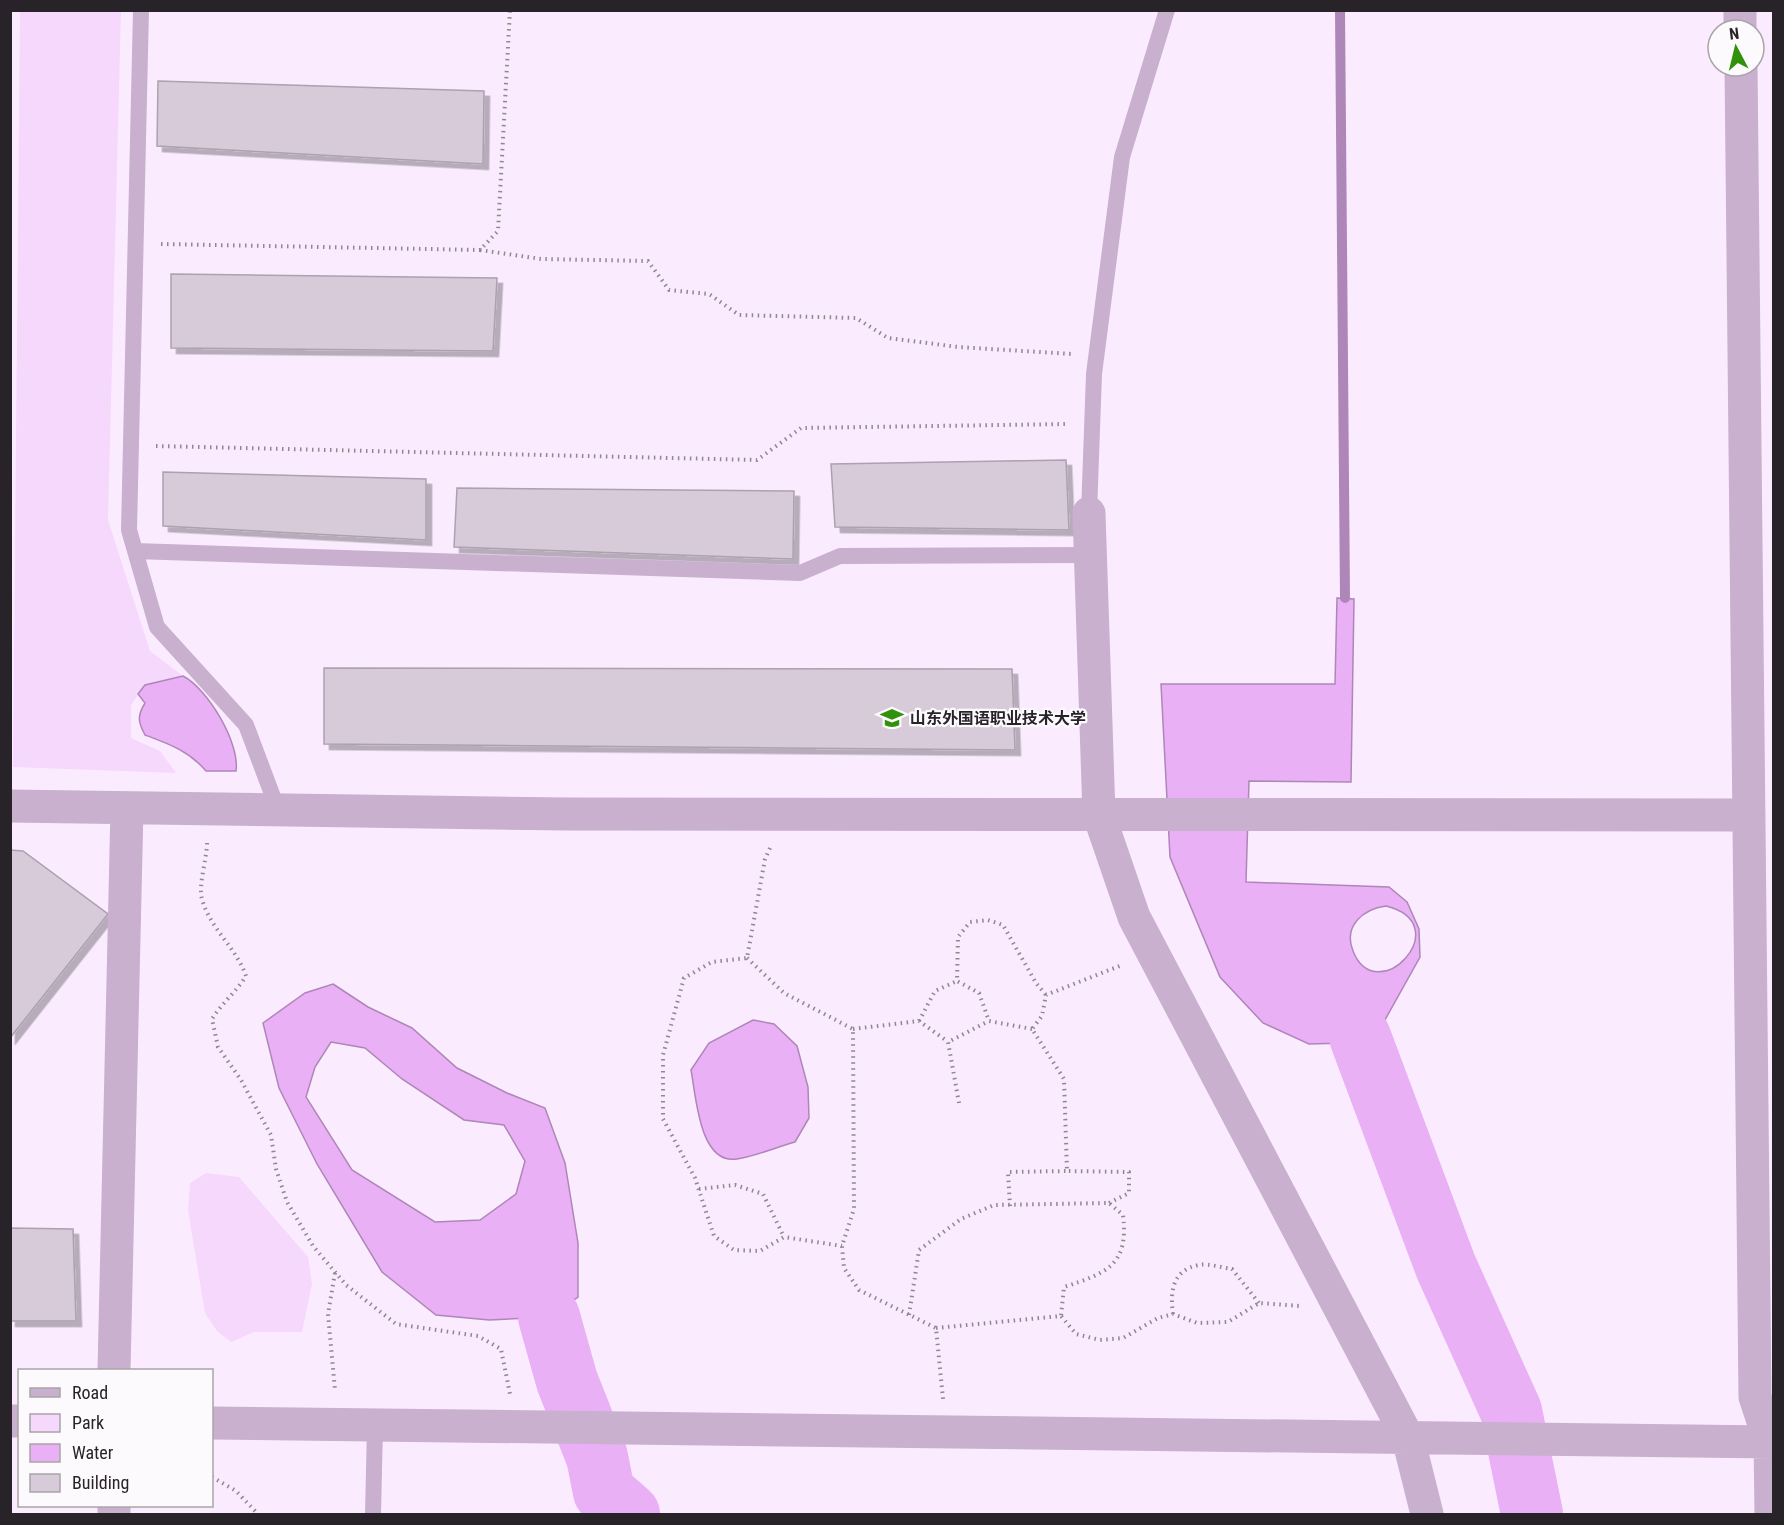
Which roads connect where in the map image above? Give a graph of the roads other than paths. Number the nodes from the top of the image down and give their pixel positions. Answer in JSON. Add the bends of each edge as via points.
{"nodes":[{"id":1,"x":141,"y":10,"type":"edge"},
{"id":2,"x":1167,"y":10,"type":"edge"},
{"id":3,"x":1741,"y":78,"type":"edge"},
{"id":4,"x":1089,"y":513,"type":"joint"},
{"id":5,"x":135,"y":551,"type":"junction"},
{"id":6,"x":1091,"y":555,"type":"junction"},
{"id":7,"x":10,"y":806,"type":"edge"},
{"id":8,"x":127,"y":808,"type":"junction"},
{"id":9,"x":278,"y":810,"type":"junction"},
{"id":10,"x":1099,"y":815,"type":"junction"},
{"id":11,"x":1749,"y":815,"type":"junction"},
{"id":12,"x":114,"y":1369,"type":"edge"},
{"id":13,"x":213,"y":1423,"type":"edge"},
{"id":14,"x":375,"y":1426,"type":"junction"},
{"id":15,"x":1408,"y":1438,"type":"junction"},
{"id":16,"x":1772,"y":1442,"type":"edge"},
{"id":17,"x":373,"y":1515,"type":"edge"},
{"id":18,"x":1427,"y":1515,"type":"edge"},
{"id":19,"x":1771,"y":1515,"type":"edge"}],
"edges":[{"from":1,"to":5,"type":"lane","via":[[129,530]]},
{"from":2,"to":4,"type":"lane","via":[[1122,157],[1096,356]]},
{"from":3,"to":11,"type":"street"},
{"from":4,"to":6,"type":"street"},
{"from":5,"to":6,"type":"lane","via":[[800,573],[840,556]]},
{"from":5,"to":9,"type":"lane","via":[[157,627],[246,725]]},
{"from":6,"to":10,"type":"street"},
{"from":7,"to":8,"type":"street"},
{"from":8,"to":9,"type":"street"},
{"from":8,"to":12,"type":"street"},
{"from":9,"to":10,"type":"street"},
{"from":10,"to":11,"type":"street"},
{"from":10,"to":15,"type":"street","via":[[1134,917]]},
{"from":11,"to":16,"type":"street","via":[[1755,1397]]},
{"from":13,"to":14,"type":"street"},
{"from":14,"to":15,"type":"street"},
{"from":14,"to":17,"type":"lane"},
{"from":15,"to":16,"type":"street"},
{"from":15,"to":18,"type":"street"},
{"from":16,"to":19,"type":"street"}]}
